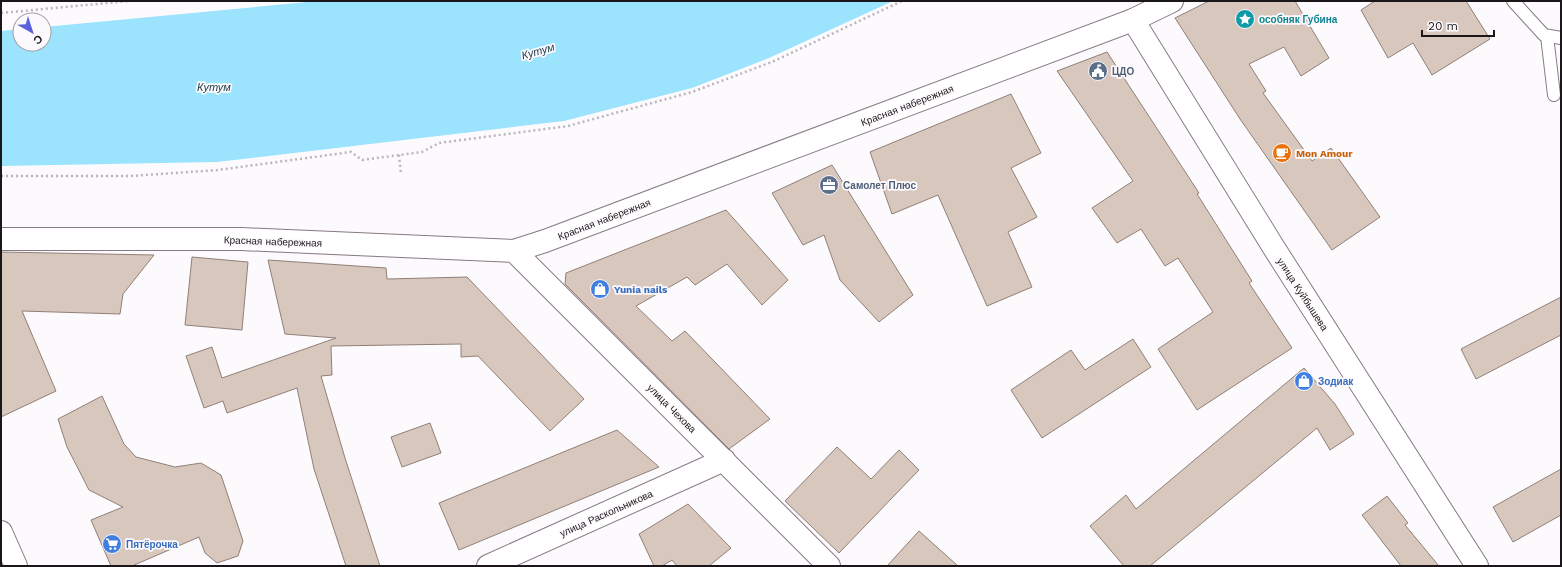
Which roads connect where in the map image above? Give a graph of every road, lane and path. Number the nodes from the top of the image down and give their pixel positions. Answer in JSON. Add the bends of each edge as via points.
{"nodes":[{"id":1,"x":129,"y":1,"type":"edge"},
{"id":2,"x":902,"y":1,"type":"edge"},
{"id":3,"x":1172,"y":1,"type":"edge"},
{"id":4,"x":1513,"y":1,"type":"edge"},
{"id":5,"x":1,"y":13,"type":"edge"},
{"id":6,"x":1133,"y":20,"type":"junction"},
{"id":7,"x":1548,"y":36,"type":"junction"},
{"id":8,"x":1561,"y":38,"type":"edge"},
{"id":9,"x":1554,"y":95,"type":"dead end"},
{"id":10,"x":399,"y":155,"type":"junction"},
{"id":11,"x":401,"y":174,"type":"dead end"},
{"id":12,"x":1,"y":176,"type":"edge"},
{"id":13,"x":1,"y":239,"type":"edge"},
{"id":14,"x":514,"y":251,"type":"junction"},
{"id":15,"x":724,"y":460,"type":"junction"},
{"id":16,"x":1,"y":532,"type":"edge"},
{"id":17,"x":16,"y":566,"type":"edge"},
{"id":18,"x":488,"y":566,"type":"edge"},
{"id":19,"x":829,"y":566,"type":"edge"},
{"id":20,"x":1477,"y":566,"type":"edge"}],
"edges":[{"from":1,"to":5,"type":"path"},
{"from":2,"to":10,"type":"path","via":[[772,62],[692,92],[568,126],[439,143],[422,152]]},
{"from":3,"to":6,"type":"street","name":"Красная набережная"},
{"from":4,"to":7,"type":"lane","via":[[1544,35]]},
{"from":6,"to":14,"type":"street","name":"Красная набережная"},
{"from":6,"to":20,"type":"street","name":"улица Куйбышева","via":[[1278,254]]},
{"from":7,"to":8,"type":"lane"},
{"from":7,"to":9,"type":"lane"},
{"from":10,"to":11,"type":"path"},
{"from":10,"to":12,"type":"path","via":[[362,160],[351,152],[218,170],[131,176]]},
{"from":13,"to":14,"type":"street","name":"Красная набережная","via":[[241,239]]},
{"from":14,"to":15,"type":"street","name":"улица Чехова"},
{"from":15,"to":18,"type":"street","name":"улица Раскольникова"},
{"from":15,"to":19,"type":"street","name":"улица Чехова"},
{"from":16,"to":17,"type":"street"}]}
